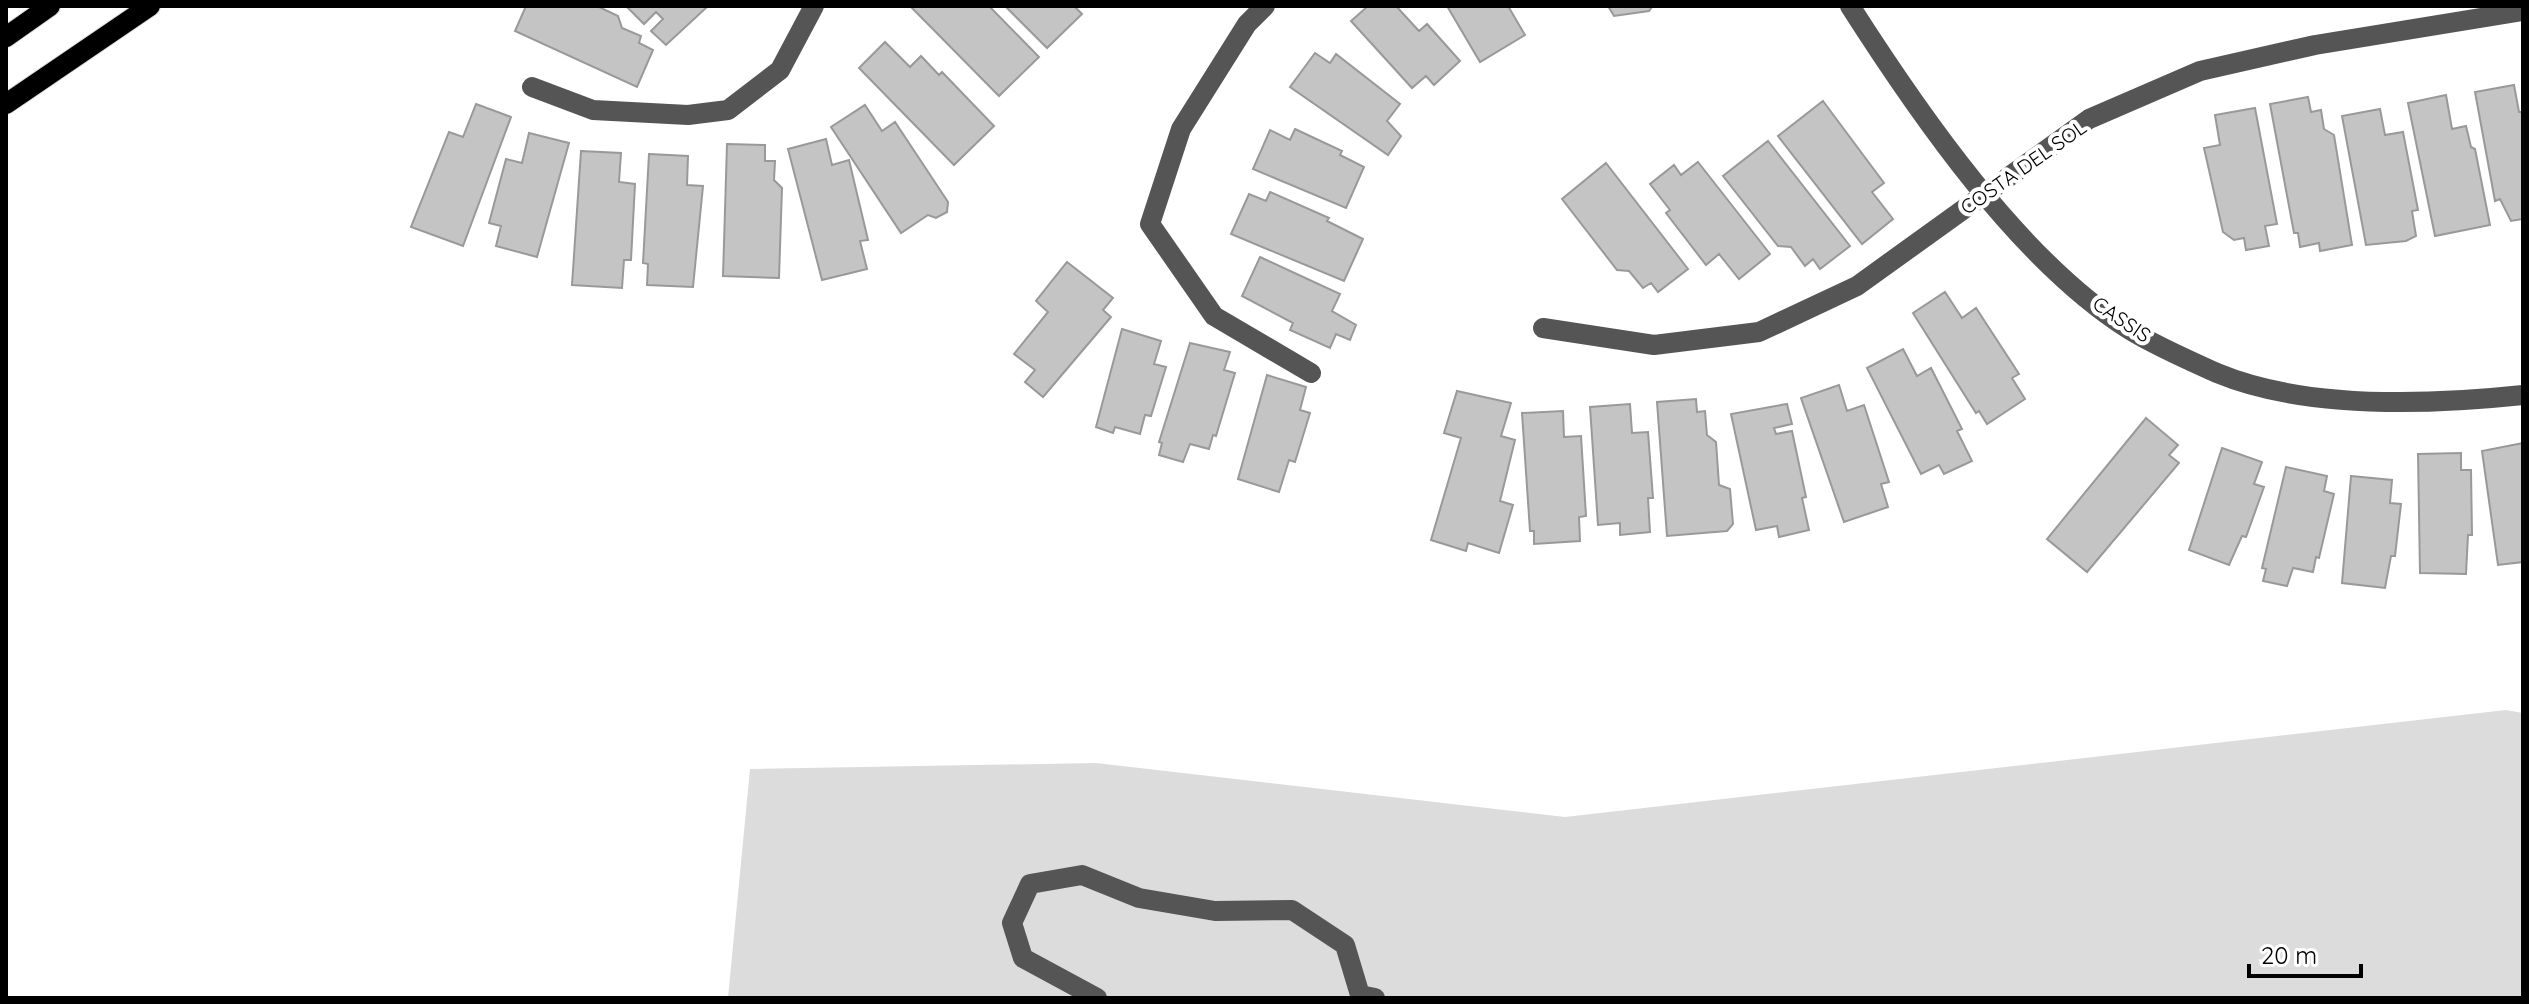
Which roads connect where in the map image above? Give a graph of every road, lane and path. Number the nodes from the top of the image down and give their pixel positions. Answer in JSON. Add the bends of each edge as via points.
{"nodes":[{"id":1,"x":50,"y":6,"type":"edge"},
{"id":2,"x":150,"y":6,"type":"edge"},
{"id":3,"x":814,"y":6,"type":"edge"},
{"id":4,"x":1265,"y":6,"type":"edge"},
{"id":5,"x":1850,"y":6,"type":"edge"},
{"id":6,"x":2523,"y":11,"type":"edge"},
{"id":7,"x":6,"y":37,"type":"edge"},
{"id":8,"x":532,"y":87,"type":"dead end"},
{"id":9,"x":6,"y":104,"type":"edge"},
{"id":10,"x":1985,"y":194,"type":"junction"},
{"id":11,"x":1543,"y":328,"type":"dead end"},
{"id":12,"x":1311,"y":373,"type":"dead end"},
{"id":13,"x":2523,"y":395,"type":"edge"},
{"id":14,"x":1097,"y":998,"type":"edge"},
{"id":15,"x":1375,"y":998,"type":"edge"}],
"edges":[{"from":1,"to":7,"type":"main road"},
{"from":2,"to":9,"type":"main road"},
{"from":3,"to":8,"type":"street","via":[[780,70],[728,110],[688,115],[593,110]]},
{"from":4,"to":12,"type":"street","via":[[1247,24],[1181,129],[1150,224],[1214,316]]},
{"from":5,"to":10,"type":"street","name":"CASSIS"},
{"from":6,"to":10,"type":"street","name":"COSTA DEL SOL","via":[[2315,45],[2200,71],[2089,119]]},
{"from":10,"to":11,"type":"street","name":"COSTA DEL SOL","via":[[1857,286],[1759,332],[1654,345]]},
{"from":10,"to":13,"type":"street","name":"CASSIS","via":[[2062,276],[2130,329],[2219,374],[2303,395],[2384,402]]},
{"from":14,"to":15,"type":"street","via":[[1023,958],[1012,923],[1030,884],[1082,875],[1139,898],[1215,911],[1292,910],[1345,945],[1360,995]]}]}
